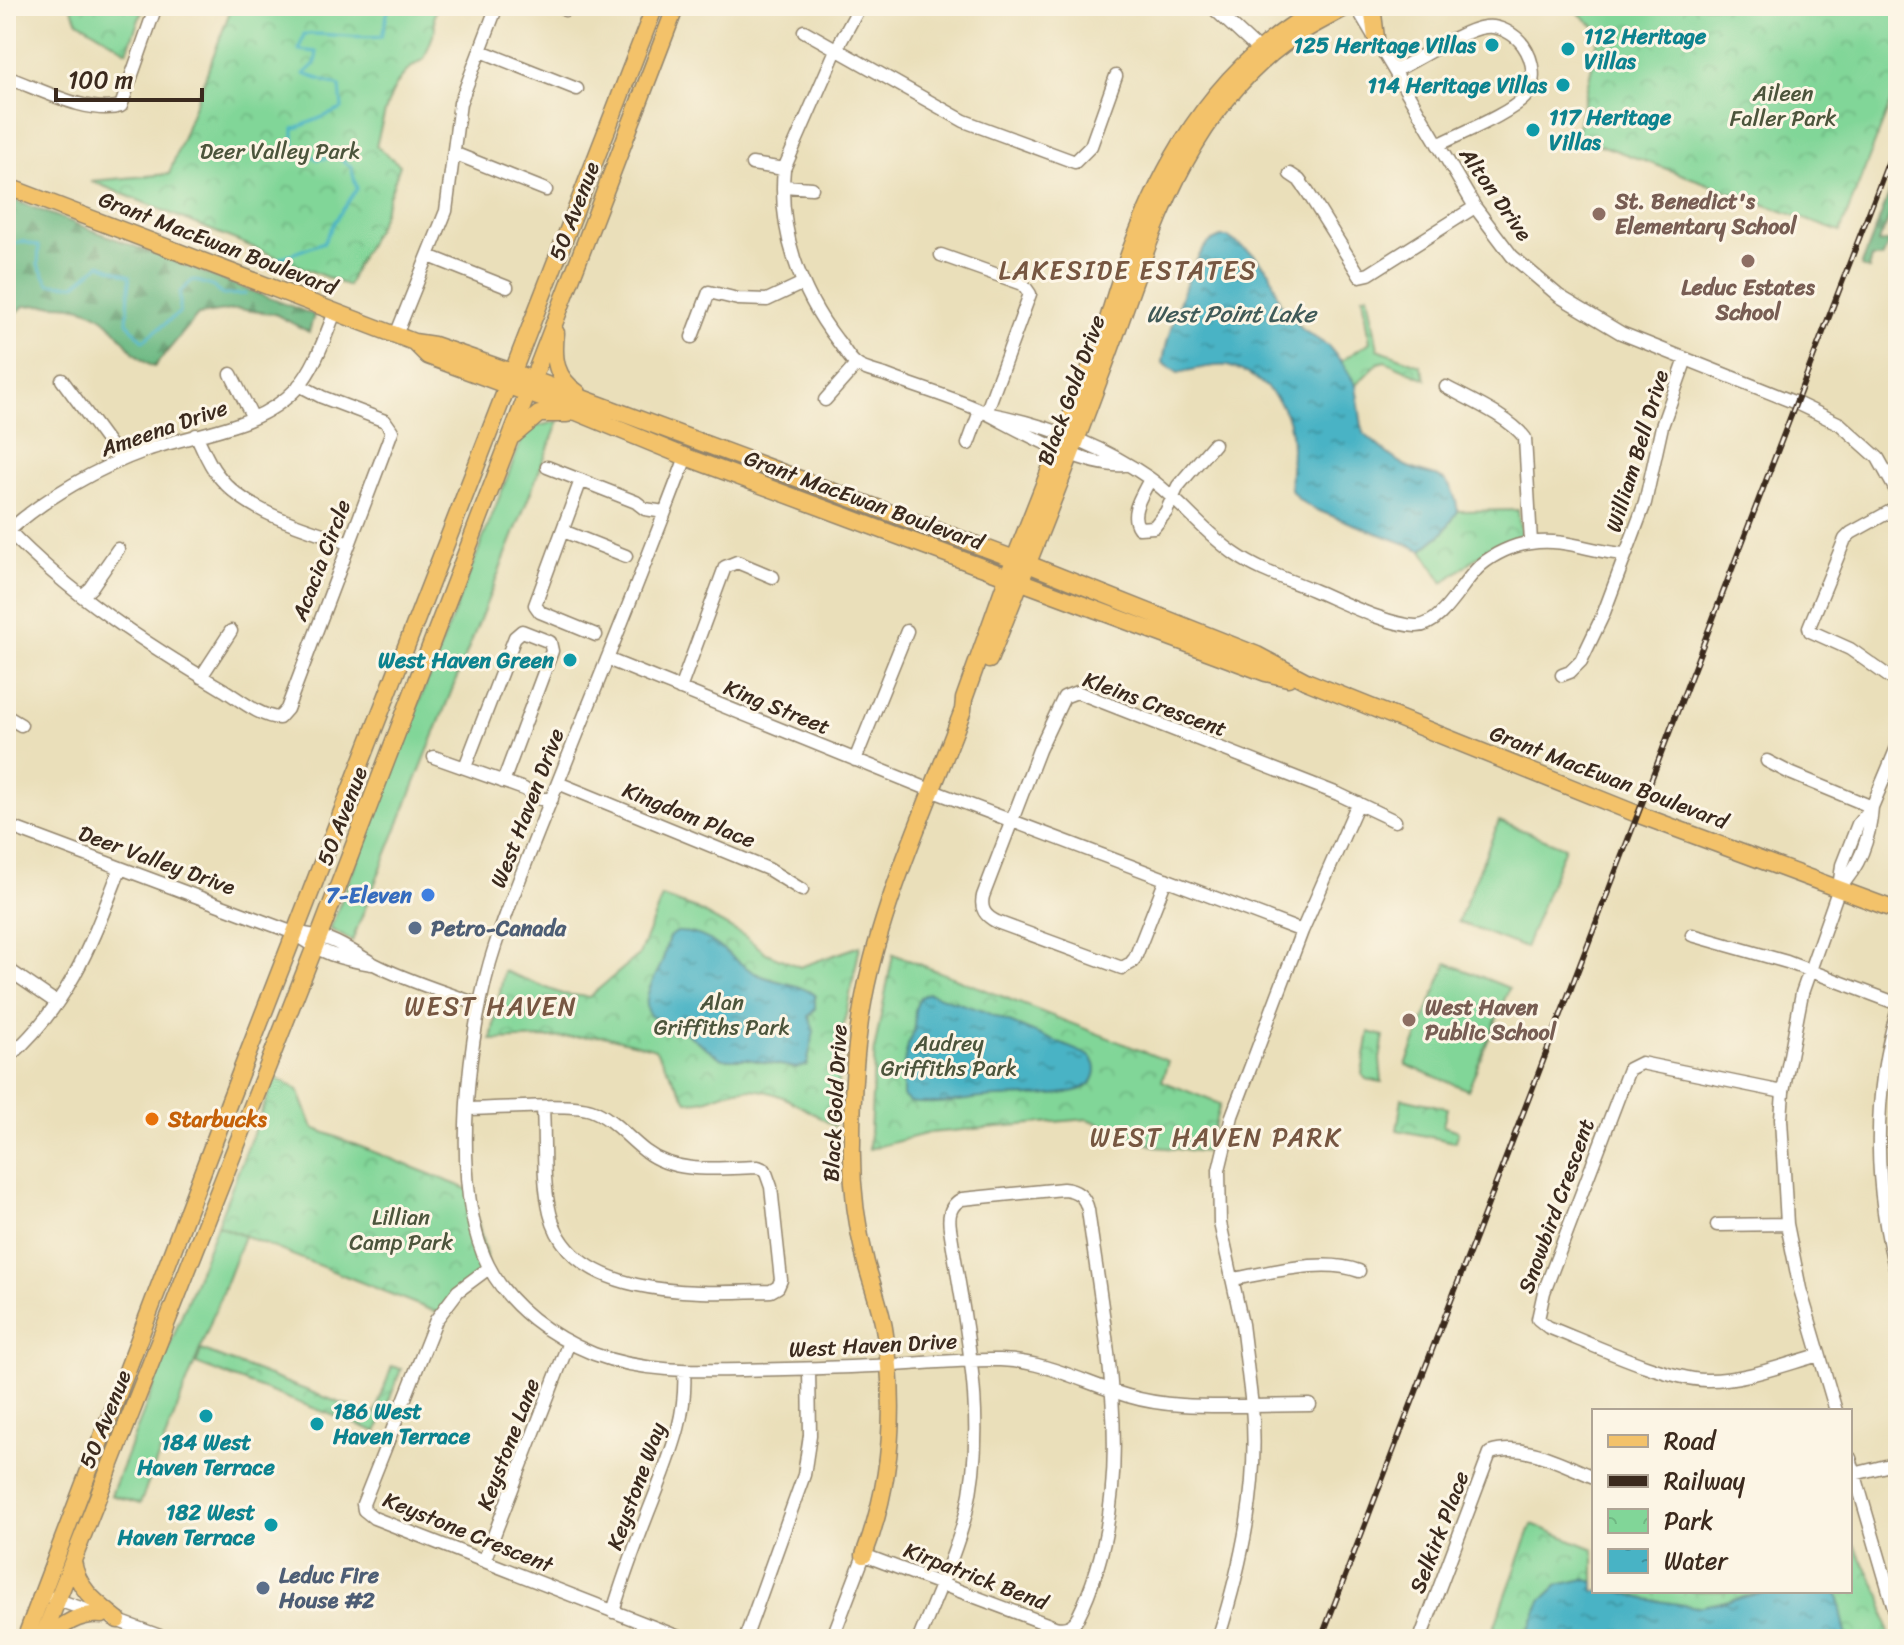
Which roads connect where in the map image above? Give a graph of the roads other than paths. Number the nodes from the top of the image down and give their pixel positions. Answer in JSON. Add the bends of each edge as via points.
{"nodes":[{"id":1,"x":156,"y":6,"type":"edge"},
{"id":2,"x":497,"y":6,"type":"edge"},
{"id":3,"x":655,"y":6,"type":"edge"},
{"id":4,"x":676,"y":6,"type":"edge"},
{"id":5,"x":860,"y":6,"type":"edge"},
{"id":6,"x":1211,"y":6,"type":"edge"},
{"id":7,"x":1324,"y":6,"type":"edge"},
{"id":8,"x":1348,"y":6,"type":"edge"},
{"id":9,"x":1356,"y":6,"type":"edge"},
{"id":10,"x":1374,"y":6,"type":"edge"},
{"id":11,"x":804,"y":31,"type":"dead end"},
{"id":12,"x":1376,"y":38,"type":"junction"},
{"id":13,"x":836,"y":50,"type":"junction"},
{"id":14,"x":481,"y":51,"type":"junction"},
{"id":15,"x":1263,"y":54,"type":"junction"},
{"id":16,"x":1396,"y":70,"type":"junction"},
{"id":17,"x":1116,"y":76,"type":"dead end"},
{"id":18,"x":6,"y":77,"type":"edge"},
{"id":19,"x":577,"y":89,"type":"dead end"},
{"id":20,"x":1438,"y":145,"type":"junction"},
{"id":21,"x":456,"y":154,"type":"junction"},
{"id":22,"x":752,"y":164,"type":"dead end"},
{"id":23,"x":784,"y":169,"type":"junction"},
{"id":24,"x":1290,"y":174,"type":"dead end"},
{"id":25,"x":6,"y":186,"type":"edge"},
{"id":26,"x":783,"y":186,"type":"junction"},
{"id":27,"x":812,"y":188,"type":"dead end"},
{"id":28,"x":546,"y":190,"type":"dead end"},
{"id":29,"x":1475,"y":207,"type":"junction"},
{"id":30,"x":941,"y":255,"type":"dead end"},
{"id":31,"x":429,"y":256,"type":"junction"},
{"id":32,"x":801,"y":284,"type":"junction"},
{"id":33,"x":507,"y":287,"type":"dead end"},
{"id":34,"x":335,"y":312,"type":"junction"},
{"id":35,"x":559,"y":312,"type":"junction"},
{"id":36,"x":396,"y":335,"type":"junction"},
{"id":37,"x":692,"y":337,"type":"dead end"},
{"id":38,"x":1686,"y":359,"type":"junction"},
{"id":39,"x":856,"y":365,"type":"junction"},
{"id":40,"x":231,"y":374,"type":"dead end"},
{"id":41,"x":509,"y":379,"type":"junction"},
{"id":42,"x":62,"y":380,"type":"dead end"},
{"id":43,"x":299,"y":385,"type":"junction"},
{"id":44,"x":530,"y":386,"type":"junction"},
{"id":45,"x":1446,"y":387,"type":"dead end"},
{"id":46,"x":825,"y":400,"type":"dead end"},
{"id":47,"x":589,"y":410,"type":"junction"},
{"id":48,"x":983,"y":412,"type":"junction"},
{"id":49,"x":253,"y":418,"type":"junction"},
{"id":50,"x":196,"y":435,"type":"junction"},
{"id":51,"x":510,"y":439,"type":"junction"},
{"id":52,"x":1068,"y":443,"type":"junction"},
{"id":53,"x":968,"y":444,"type":"dead end"},
{"id":54,"x":1214,"y":444,"type":"dead end"},
{"id":55,"x":686,"y":457,"type":"junction"},
{"id":56,"x":121,"y":460,"type":"junction"},
{"id":57,"x":547,"y":467,"type":"dead end"},
{"id":58,"x":1150,"y":479,"type":"junction"},
{"id":59,"x":581,"y":480,"type":"junction"},
{"id":60,"x":1898,"y":494,"type":"edge"},
{"id":61,"x":1172,"y":496,"type":"junction"},
{"id":62,"x":1898,"y":507,"type":"edge"},
{"id":63,"x":664,"y":512,"type":"junction"},
{"id":64,"x":7,"y":531,"type":"edge"},
{"id":65,"x":563,"y":531,"type":"junction"},
{"id":66,"x":1531,"y":542,"type":"junction"},
{"id":67,"x":349,"y":543,"type":"junction"},
{"id":68,"x":118,"y":549,"type":"dead end"},
{"id":69,"x":1626,"y":554,"type":"junction"},
{"id":70,"x":626,"y":556,"type":"dead end"},
{"id":71,"x":1022,"y":562,"type":"junction"},
{"id":72,"x":773,"y":577,"type":"dead end"},
{"id":73,"x":1014,"y":579,"type":"junction"},
{"id":74,"x":82,"y":596,"type":"junction"},
{"id":75,"x":231,"y":631,"type":"dead end"},
{"id":76,"x":907,"y":631,"type":"dead end"},
{"id":77,"x":596,"y":635,"type":"dead end"},
{"id":78,"x":607,"y":659,"type":"junction"},
{"id":79,"x":1562,"y":675,"type":"dead end"},
{"id":80,"x":201,"y":677,"type":"junction"},
{"id":81,"x":1306,"y":681,"type":"junction"},
{"id":82,"x":1898,"y":683,"type":"edge"},
{"id":83,"x":680,"y":689,"type":"junction"},
{"id":84,"x":6,"y":716,"type":"edge"},
{"id":85,"x":21,"y":725,"type":"dead end"},
{"id":86,"x":1898,"y":745,"type":"edge"},
{"id":87,"x":434,"y":757,"type":"dead end"},
{"id":88,"x":855,"y":760,"type":"junction"},
{"id":89,"x":1767,"y":761,"type":"dead end"},
{"id":90,"x":465,"y":767,"type":"junction"},
{"id":91,"x":503,"y":782,"type":"junction"},
{"id":92,"x":558,"y":783,"type":"junction"},
{"id":93,"x":933,"y":791,"type":"junction"},
{"id":94,"x":552,"y":799,"type":"junction"},
{"id":95,"x":1358,"y":803,"type":"junction"},
{"id":96,"x":1872,"y":807,"type":"junction"},
{"id":97,"x":1012,"y":819,"type":"junction"},
{"id":98,"x":1395,"y":821,"type":"dead end"},
{"id":99,"x":6,"y":825,"type":"edge"},
{"id":100,"x":120,"y":869,"type":"junction"},
{"id":101,"x":1166,"y":879,"type":"junction"},
{"id":102,"x":1839,"y":888,"type":"junction"},
{"id":103,"x":802,"y":890,"type":"dead end"},
{"id":104,"x":1898,"y":911,"type":"edge"},
{"id":105,"x":1302,"y":931,"type":"junction"},
{"id":106,"x":294,"y":933,"type":"junction"},
{"id":107,"x":1692,"y":935,"type":"dead end"},
{"id":108,"x":317,"y":942,"type":"junction"},
{"id":109,"x":6,"y":968,"type":"edge"},
{"id":110,"x":1809,"y":970,"type":"junction"},
{"id":111,"x":57,"y":1003,"type":"junction"},
{"id":112,"x":479,"y":1005,"type":"junction"},
{"id":113,"x":1898,"y":1006,"type":"edge"},
{"id":114,"x":6,"y":1060,"type":"edge"},
{"id":115,"x":1883,"y":1079,"type":"junction"},
{"id":116,"x":1898,"y":1085,"type":"edge"},
{"id":117,"x":1783,"y":1092,"type":"junction"},
{"id":118,"x":543,"y":1108,"type":"junction"},
{"id":119,"x":468,"y":1109,"type":"junction"},
{"id":120,"x":1787,"y":1224,"type":"junction"},
{"id":121,"x":1717,"y":1225,"type":"dead end"},
{"id":122,"x":489,"y":1268,"type":"junction"},
{"id":123,"x":1359,"y":1271,"type":"dead end"},
{"id":124,"x":1232,"y":1279,"type":"junction"},
{"id":125,"x":1898,"y":1279,"type":"edge"},
{"id":126,"x":569,"y":1342,"type":"junction"},
{"id":127,"x":1819,"y":1355,"type":"junction"},
{"id":128,"x":970,"y":1361,"type":"junction"},
{"id":129,"x":888,"y":1365,"type":"junction"},
{"id":130,"x":809,"y":1369,"type":"junction"},
{"id":131,"x":684,"y":1371,"type":"junction"},
{"id":132,"x":1112,"y":1391,"type":"junction"},
{"id":133,"x":1310,"y":1405,"type":"dead end"},
{"id":134,"x":1252,"y":1406,"type":"junction"},
{"id":135,"x":1835,"y":1409,"type":"edge"},
{"id":136,"x":1898,"y":1463,"type":"edge"},
{"id":137,"x":1852,"y":1475,"type":"edge"},
{"id":138,"x":1592,"y":1476,"type":"edge"},
{"id":139,"x":864,"y":1555,"type":"junction"},
{"id":140,"x":73,"y":1560,"type":"junction"},
{"id":141,"x":484,"y":1561,"type":"junction"},
{"id":142,"x":940,"y":1584,"type":"junction"},
{"id":143,"x":50,"y":1597,"type":"junction"},
{"id":144,"x":613,"y":1612,"type":"junction"},
{"id":145,"x":110,"y":1618,"type":"junction"},
{"id":146,"x":1898,"y":1621,"type":"edge"},
{"id":147,"x":25,"y":1639,"type":"edge"},
{"id":148,"x":45,"y":1639,"type":"edge"},
{"id":149,"x":168,"y":1639,"type":"edge"},
{"id":150,"x":684,"y":1639,"type":"edge"},
{"id":151,"x":745,"y":1639,"type":"edge"},
{"id":152,"x":832,"y":1639,"type":"edge"},
{"id":153,"x":919,"y":1639,"type":"edge"},
{"id":154,"x":1218,"y":1639,"type":"edge"},
{"id":155,"x":1420,"y":1639,"type":"edge"}],
"edges":[{"from":1,"to":18,"type":"street","via":[[121,106],[107,111],[85,106]]},
{"from":2,"to":14,"type":"street"},
{"from":3,"to":41,"type":"main road","name":"50 Avenue"},
{"from":4,"to":35,"type":"main road","name":"50 Avenue"},
{"from":5,"to":13,"type":"street"},
{"from":6,"to":15,"type":"street"},
{"from":7,"to":15,"type":"main road","name":"Black Gold Drive","via":[[1293,22]]},
{"from":8,"to":15,"type":"main road","name":"Black Gold Drive"},
{"from":9,"to":12,"type":"street","name":"Alton Drive"},
{"from":10,"to":12,"type":"main road"},
{"from":11,"to":13,"type":"street"},
{"from":12,"to":16,"type":"street","name":"Alton Drive"},
{"from":13,"to":17,"type":"street","via":[[964,121],[1075,162],[1091,146]]},
{"from":13,"to":23,"type":"street"},
{"from":14,"to":19,"type":"street"},
{"from":14,"to":21,"type":"street","via":[[460,103]]},
{"from":15,"to":52,"type":"main road","name":"Black Gold Drive","via":[[1217,111],[1171,187]]},
{"from":16,"to":20,"type":"street","name":"Alton Drive"},
{"from":16,"to":20,"type":"street","via":[[1482,27],[1509,32],[1528,54],[1532,76],[1526,96]]},
{"from":20,"to":29,"type":"street","name":"Alton Drive"},
{"from":21,"to":28,"type":"street"},
{"from":21,"to":31,"type":"street","via":[[446,211]]},
{"from":22,"to":23,"type":"street"},
{"from":23,"to":26,"type":"street"},
{"from":24,"to":29,"type":"street","via":[[1307,191],[1360,276]]},
{"from":25,"to":34,"type":"main road","name":"Grant MacEwan Boulevard"},
{"from":26,"to":27,"type":"street"},
{"from":26,"to":32,"type":"street","via":[[788,236]]},
{"from":29,"to":38,"type":"street","name":"Alton Drive","via":[[1512,256],[1559,296],[1621,333]]},
{"from":30,"to":48,"type":"street","via":[[1023,284],[1030,294]]},
{"from":31,"to":33,"type":"street"},
{"from":31,"to":36,"type":"street"},
{"from":32,"to":37,"type":"street","via":[[767,300],[709,292]]},
{"from":32,"to":39,"type":"street"},
{"from":34,"to":36,"type":"main road","name":"Grant MacEwan Boulevard"},
{"from":34,"to":43,"type":"street","name":"Ameena Drive"},
{"from":35,"to":44,"type":"main road","name":"50 Avenue"},
{"from":35,"to":47,"type":"main road","via":[[556,366]]},
{"from":36,"to":41,"type":"main road","name":"Grant MacEwan Boulevard","via":[[434,345]]},
{"from":38,"to":60,"type":"street","name":"Alton Drive","via":[[1840,424],[1878,458]]},
{"from":38,"to":69,"type":"street","name":"William Bell Drive"},
{"from":39,"to":46,"type":"street"},
{"from":39,"to":48,"type":"street","name":"William Bell Drive"},
{"from":40,"to":49,"type":"street","name":"Ameena Drive"},
{"from":41,"to":44,"type":"main road","name":"Grant MacEwan Boulevard"},
{"from":41,"to":106,"type":"main road","name":"50 Avenue"},
{"from":42,"to":56,"type":"street"},
{"from":43,"to":49,"type":"street","name":"Ameena Drive"},
{"from":43,"to":67,"type":"street","name":"Acacia Circle","via":[[390,425],[392,431]]},
{"from":44,"to":47,"type":"main road","name":"Grant MacEwan Boulevard"},
{"from":44,"to":51,"type":"main road","name":"50 Avenue"},
{"from":45,"to":66,"type":"street","via":[[1525,438]]},
{"from":47,"to":51,"type":"main road","via":[[539,414]]},
{"from":47,"to":55,"type":"main road","name":"Grant MacEwan Boulevard"},
{"from":47,"to":71,"type":"main road","name":"Grant MacEwan Boulevard","via":[[731,452]]},
{"from":48,"to":52,"type":"street","name":"William Bell Drive","via":[[1019,433]]},
{"from":48,"to":53,"type":"street"},
{"from":49,"to":50,"type":"street","name":"Ameena Drive"},
{"from":50,"to":56,"type":"street","name":"Ameena Drive"},
{"from":50,"to":67,"type":"street","via":[[215,472],[246,502]]},
{"from":51,"to":108,"type":"main road","name":"50 Avenue"},
{"from":52,"to":58,"type":"street","name":"William Bell Drive","via":[[1102,464],[1124,465]]},
{"from":52,"to":71,"type":"main road","name":"Black Gold Drive"},
{"from":54,"to":61,"type":"street"},
{"from":55,"to":63,"type":"street","name":"West Haven Drive"},
{"from":55,"to":73,"type":"main road","name":"Grant MacEwan Boulevard"},
{"from":56,"to":64,"type":"street","name":"Ameena Drive","via":[[66,489]]},
{"from":57,"to":59,"type":"street"},
{"from":58,"to":61,"type":"street","name":"William Bell Drive"},
{"from":58,"to":61,"type":"street","via":[[1135,513],[1139,528],[1154,527]]},
{"from":59,"to":63,"type":"street","via":[[655,504]]},
{"from":59,"to":65,"type":"street"},
{"from":61,"to":66,"type":"street","name":"William Bell Drive","via":[[1235,554],[1260,569],[1416,626],[1446,609],[1480,566]]},
{"from":62,"to":82,"type":"street","via":[[1845,539],[1809,627]]},
{"from":63,"to":78,"type":"street","name":"West Haven Drive"},
{"from":64,"to":74,"type":"street","name":"Acacia Circle"},
{"from":65,"to":70,"type":"street"},
{"from":65,"to":77,"type":"street","via":[[535,605],[540,612]]},
{"from":66,"to":69,"type":"street","name":"William Bell Drive","via":[[1574,543]]},
{"from":67,"to":80,"type":"street","name":"Acacia Circle","via":[[279,718]]},
{"from":68,"to":74,"type":"street"},
{"from":69,"to":79,"type":"street","name":"William Bell Drive","via":[[1588,649]]},
{"from":71,"to":73,"type":"main road","name":"Black Gold Drive"},
{"from":71,"to":81,"type":"main road","name":"Grant MacEwan Boulevard","via":[[1257,655]]},
{"from":72,"to":83,"type":"street","via":[[737,562],[725,567]]},
{"from":73,"to":81,"type":"main road","name":"Grant MacEwan Boulevard","via":[[1266,673]]},
{"from":73,"to":93,"type":"main road","name":"Black Gold Drive","via":[[975,696],[963,710]]},
{"from":74,"to":80,"type":"street","name":"Acacia Circle"},
{"from":75,"to":80,"type":"street"},
{"from":76,"to":88,"type":"street"},
{"from":78,"to":83,"type":"street","name":"King Street"},
{"from":78,"to":92,"type":"street","name":"West Haven Drive"},
{"from":81,"to":102,"type":"main road","name":"Grant MacEwan Boulevard","via":[[1637,814]]},
{"from":83,"to":88,"type":"street","name":"King Street"},
{"from":84,"to":85,"type":"street"},
{"from":86,"to":96,"type":"street"},
{"from":87,"to":90,"type":"street"},
{"from":88,"to":93,"type":"street","name":"King Street"},
{"from":89,"to":96,"type":"street"},
{"from":90,"to":91,"type":"street"},
{"from":90,"to":91,"type":"street","via":[[515,637],[522,631],[550,642],[552,651]]},
{"from":91,"to":94,"type":"street","via":[[535,788]]},
{"from":92,"to":94,"type":"street","name":"West Haven Drive"},
{"from":92,"to":103,"type":"street","name":"Kingdom Place","via":[[768,869]]},
{"from":93,"to":97,"type":"street"},
{"from":93,"to":129,"type":"main road","name":"Black Gold Drive","via":[[876,948],[853,1088],[853,1193]]},
{"from":94,"to":112,"type":"street","name":"West Haven Drive"},
{"from":95,"to":97,"type":"street","name":"Kleins Crescent","via":[[1077,692],[1064,697]]},
{"from":95,"to":98,"type":"street","name":"Kleins Crescent"},
{"from":95,"to":105,"type":"street"},
{"from":96,"to":102,"type":"street","via":[[1871,830],[1855,872]]},
{"from":97,"to":101,"type":"street"},
{"from":97,"to":101,"type":"street","name":"Kleins Crescent","via":[[981,905],[997,922],[1122,968],[1135,958]]},
{"from":99,"to":100,"type":"street","name":"Deer Valley Drive"},
{"from":100,"to":106,"type":"street","name":"Deer Valley Drive"},
{"from":100,"to":111,"type":"street","via":[[82,964]]},
{"from":101,"to":105,"type":"street"},
{"from":102,"to":104,"type":"main road","name":"Grant MacEwan Boulevard"},
{"from":102,"to":110,"type":"street"},
{"from":105,"to":124,"type":"street","via":[[1222,1151],[1219,1215]]},
{"from":106,"to":108,"type":"street","name":"Deer Valley Drive"},
{"from":106,"to":143,"type":"main road","name":"50 Avenue"},
{"from":107,"to":110,"type":"street"},
{"from":108,"to":112,"type":"street","via":[[354,950],[375,964]]},
{"from":108,"to":140,"type":"main road","name":"50 Avenue"},
{"from":109,"to":111,"type":"street"},
{"from":110,"to":113,"type":"street"},
{"from":110,"to":117,"type":"street"},
{"from":111,"to":114,"type":"street"},
{"from":112,"to":119,"type":"street","name":"West Haven Drive"},
{"from":113,"to":115,"type":"street"},
{"from":115,"to":116,"type":"street"},
{"from":115,"to":125,"type":"street","via":[[1879,1173]]},
{"from":117,"to":120,"type":"street"},
{"from":117,"to":127,"type":"street","name":"Snowbird Crescent","via":[[1641,1063],[1629,1069],[1538,1319],[1692,1378],[1731,1379]]},
{"from":118,"to":118,"type":"street","via":[[591,1110],[646,1153],[672,1165],[765,1170],[771,1187],[778,1287],[688,1293],[654,1289],[610,1275],[576,1256],[560,1238],[550,1214]]},
{"from":118,"to":119,"type":"street"},
{"from":119,"to":122,"type":"street","name":"West Haven Drive","via":[[471,1212]]},
{"from":120,"to":121,"type":"street"},
{"from":120,"to":127,"type":"street"},
{"from":122,"to":126,"type":"street","name":"West Haven Drive","via":[[524,1312]]},
{"from":122,"to":141,"type":"street","name":"Keystone Crescent","via":[[458,1291],[436,1320],[363,1504],[374,1518]]},
{"from":123,"to":124,"type":"street","via":[[1325,1265]]},
{"from":124,"to":134,"type":"street"},
{"from":126,"to":131,"type":"street","name":"West Haven Drive","via":[[623,1363]]},
{"from":126,"to":141,"type":"street","name":"Keystone Lane"},
{"from":127,"to":135,"type":"street"},
{"from":128,"to":129,"type":"street","name":"West Haven Drive"},
{"from":128,"to":132,"type":"street","name":"West Haven Drive","via":[[1043,1365]]},
{"from":128,"to":132,"type":"street","via":[[949,1220],[952,1206],[962,1199],[1071,1190],[1087,1205]]},
{"from":128,"to":142,"type":"street","via":[[975,1393],[973,1471],[963,1522]]},
{"from":129,"to":130,"type":"street","name":"West Haven Drive"},
{"from":129,"to":139,"type":"main road","name":"Black Gold Drive","via":[[889,1467]]},
{"from":130,"to":131,"type":"street","name":"West Haven Drive"},
{"from":130,"to":151,"type":"street","via":[[810,1435],[804,1475]]},
{"from":131,"to":144,"type":"street","name":"Keystone Way","via":[[686,1397],[679,1432]]},
{"from":132,"to":134,"type":"street","name":"West Haven Drive","via":[[1164,1404]]},
{"from":132,"to":142,"type":"street","name":"Kirpatrick Bend","via":[[1115,1447],[1109,1506],[1098,1560],[1074,1624],[1055,1627]]},
{"from":133,"to":134,"type":"street","name":"West Haven Drive"},
{"from":134,"to":154,"type":"street","via":[[1253,1483],[1240,1561]]},
{"from":136,"to":137,"type":"street"},
{"from":137,"to":146,"type":"street"},
{"from":138,"to":155,"type":"street","name":"Selkirk Place","via":[[1534,1453],[1505,1448],[1490,1453]]},
{"from":139,"to":142,"type":"street","name":"Kirpatrick Bend"},
{"from":139,"to":152,"type":"street"},
{"from":140,"to":143,"type":"main road","name":"50 Avenue"},
{"from":140,"to":145,"type":"main road","via":[[82,1588]]},
{"from":141,"to":144,"type":"street","name":"Keystone Crescent"},
{"from":142,"to":153,"type":"street"},
{"from":143,"to":145,"type":"street"},
{"from":143,"to":147,"type":"main road","name":"50 Avenue"},
{"from":143,"to":148,"type":"main road","name":"50 Avenue"},
{"from":144,"to":150,"type":"street","name":"Keystone Crescent"},
{"from":145,"to":148,"type":"main road","via":[[92,1614]]},
{"from":145,"to":149,"type":"street"}]}
